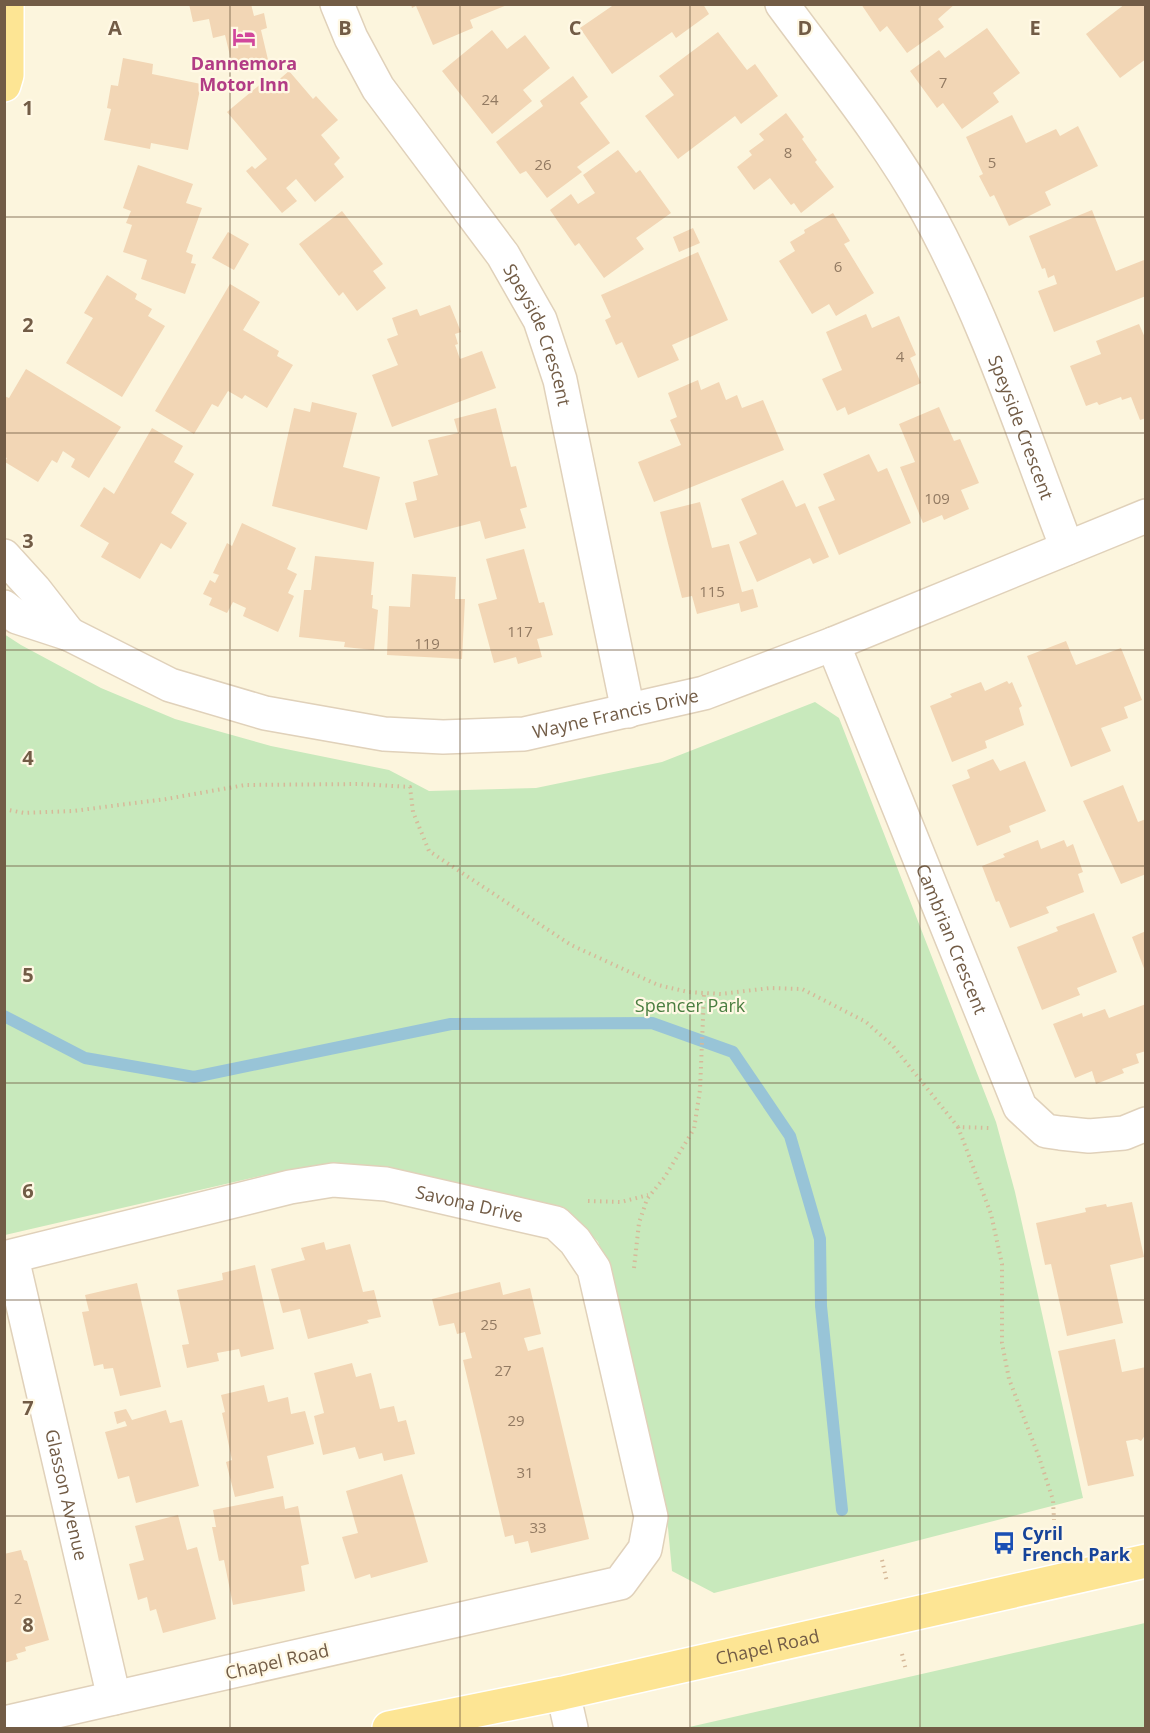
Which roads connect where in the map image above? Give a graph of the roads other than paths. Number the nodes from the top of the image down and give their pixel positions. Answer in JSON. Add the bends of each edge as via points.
{"nodes":[{"id":1,"x":7,"y":4,"type":"edge"},
{"id":2,"x":337,"y":4,"type":"edge"},
{"id":3,"x":782,"y":4,"type":"edge"},
{"id":4,"x":4,"y":85,"type":"edge"},
{"id":5,"x":1146,"y":516,"type":"edge"},
{"id":6,"x":1067,"y":548,"type":"junction"},
{"id":7,"x":4,"y":556,"type":"edge"},
{"id":8,"x":4,"y":606,"type":"edge"},
{"id":9,"x":69,"y":634,"type":"junction"},
{"id":10,"x":833,"y":644,"type":"junction"},
{"id":11,"x":628,"y":711,"type":"junction"},
{"id":12,"x":1146,"y":1124,"type":"edge"},
{"id":13,"x":8,"y":1258,"type":"edge"},
{"id":14,"x":1146,"y":1561,"type":"edge"},
{"id":15,"x":620,"y":1582,"type":"joint"},
{"id":16,"x":563,"y":1693,"type":"junction"},
{"id":17,"x":114,"y":1698,"type":"junction"},
{"id":18,"x":4,"y":1723,"type":"edge"},
{"id":19,"x":389,"y":1728,"type":"edge"},
{"id":20,"x":571,"y":1728,"type":"edge"}],
"edges":[{"from":1,"to":4,"type":"main road","via":[[8,75]]},
{"from":2,"to":11,"type":"street","name":"Speyside Crescent","via":[[378,88],[503,255],[540,320],[560,380]]},
{"from":3,"to":6,"type":"street","name":"Speyside Crescent","via":[[882,141],[928,212],[973,303]]},
{"from":5,"to":6,"type":"street","name":"Wayne Francis Drive"},
{"from":6,"to":10,"type":"street","name":"Wayne Francis Drive"},
{"from":7,"to":9,"type":"street","name":"Wayne Francis Drive"},
{"from":8,"to":9,"type":"street","name":"Wayne Francis Drive","via":[[17,616]]},
{"from":9,"to":11,"type":"street","name":"Wayne Francis Drive","via":[[170,685],[265,713],[384,734],[524,734]]},
{"from":10,"to":11,"type":"street","name":"Wayne Francis Drive","via":[[704,693]]},
{"from":10,"to":12,"type":"street","name":"Cambrian Crescent","via":[[1020,1107],[1046,1131],[1060,1133],[1100,1135]]},
{"from":13,"to":15,"type":"street","name":"Savona Drive","via":[[290,1187],[333,1180],[386,1184],[556,1223],[575,1241],[594,1269],[651,1516],[645,1550]]},
{"from":13,"to":17,"type":"street","name":"Glasson Avenue"},
{"from":14,"to":16,"type":"main road","name":"Chapel Road"},
{"from":15,"to":17,"type":"street","name":"Chapel Road"},
{"from":16,"to":19,"type":"main road","name":"Chapel Road"},
{"from":16,"to":20,"type":"street"},
{"from":17,"to":18,"type":"street","name":"Chapel Road"}]}
